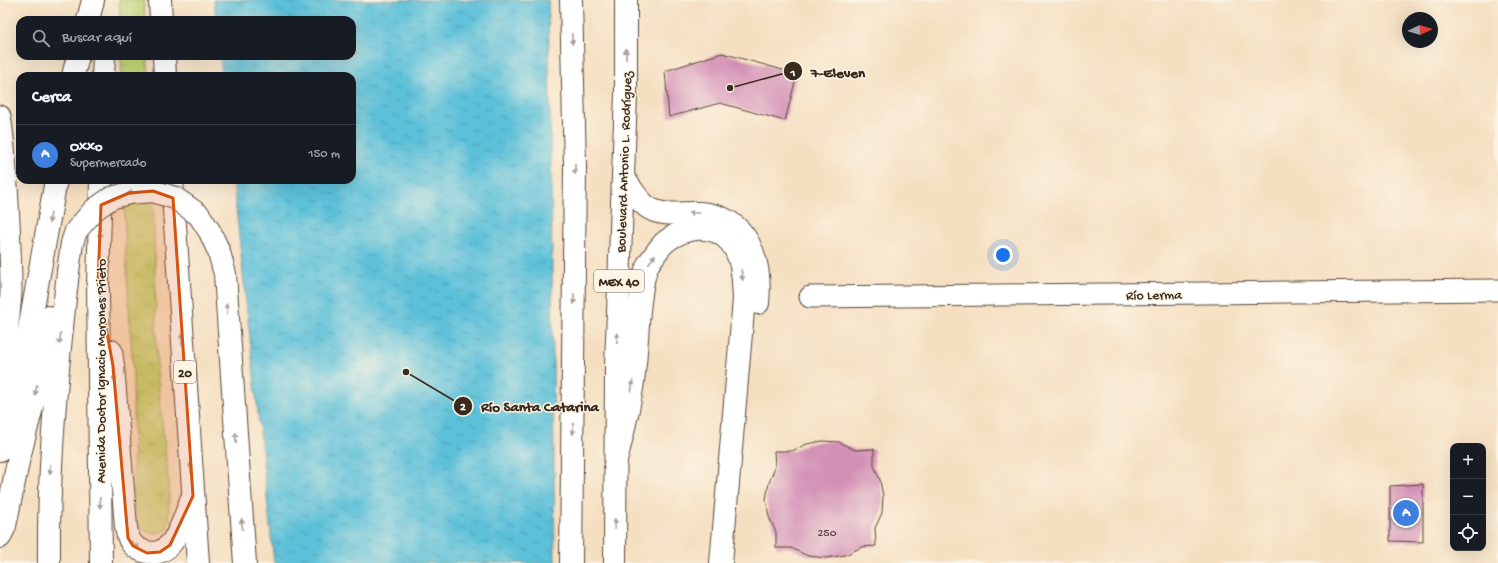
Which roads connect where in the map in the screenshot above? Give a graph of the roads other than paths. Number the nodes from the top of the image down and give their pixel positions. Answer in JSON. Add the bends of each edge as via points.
{"nodes":[{"id":1,"x":93,"y":0,"type":"edge"},
{"id":2,"x":104,"y":0,"type":"edge"},
{"id":3,"x":160,"y":0,"type":"edge"},
{"id":4,"x":571,"y":0,"type":"edge"},
{"id":5,"x":626,"y":0,"type":"edge"},
{"id":6,"x":89,"y":16,"type":"edge"},
{"id":7,"x":104,"y":16,"type":"edge"},
{"id":8,"x":161,"y":16,"type":"edge"},
{"id":9,"x":77,"y":60,"type":"edge"},
{"id":10,"x":104,"y":60,"type":"edge"},
{"id":11,"x":164,"y":60,"type":"edge"},
{"id":12,"x":74,"y":72,"type":"edge"},
{"id":13,"x":104,"y":72,"type":"edge"},
{"id":14,"x":165,"y":72,"type":"edge"},
{"id":15,"x":0,"y":116,"type":"edge"},
{"id":16,"x":624,"y":177,"type":"junction"},
{"id":17,"x":55,"y":184,"type":"edge"},
{"id":18,"x":101,"y":184,"type":"edge"},
{"id":19,"x":172,"y":184,"type":"edge"},
{"id":20,"x":68,"y":272,"type":"junction"},
{"id":21,"x":98,"y":283,"type":"junction"},
{"id":22,"x":1498,"y":290,"type":"edge"},
{"id":23,"x":810,"y":297,"type":"dead end"},
{"id":24,"x":10,"y":413,"type":"junction"},
{"id":25,"x":0,"y":450,"type":"edge"},
{"id":26,"x":614,"y":465,"type":"junction"},
{"id":27,"x":193,"y":496,"type":"junction"},
{"id":28,"x":0,"y":537,"type":"edge"},
{"id":29,"x":49,"y":562,"type":"edge"},
{"id":30,"x":101,"y":563,"type":"edge"},
{"id":31,"x":198,"y":563,"type":"edge"},
{"id":32,"x":245,"y":563,"type":"edge"},
{"id":33,"x":571,"y":563,"type":"edge"},
{"id":34,"x":615,"y":563,"type":"edge"},
{"id":35,"x":721,"y":563,"type":"edge"},
{"id":36,"x":731,"y":563,"type":"edge"}],
"edges":[{"from":1,"to":6,"type":"main road"},
{"from":2,"to":7,"type":"main road"},
{"from":3,"to":8,"type":"main road"},
{"from":4,"to":33,"type":"main road","number":"MEX 40","one_way":true,"via":[[575,166]]},
{"from":16,"to":5,"type":"main road","name":"Boulevard Antonio L. Rodríguez","number":"MEX 40","one_way":true},
{"from":9,"to":12,"type":"main road"},
{"from":10,"to":13,"type":"main road"},
{"from":11,"to":14,"type":"main road"},
{"from":15,"to":24,"type":"street","via":[[8,196],[11,293],[5,375]]},
{"from":26,"to":16,"type":"main road","name":"Boulevard Antonio L. Rodríguez","number":"MEX 40","one_way":true},
{"from":36,"to":16,"type":"main road","one_way":true,"via":[[759,294],[754,252],[740,231],[721,218],[711,214],[663,212],[646,206]]},
{"from":17,"to":24,"type":"main road","one_way":true,"via":[[29,330]]},
{"from":18,"to":21,"type":"main road","name":"Avenida Doctor Ignacio Morones Prieto","one_way":true},
{"from":27,"to":19,"type":"main road","number":"20","one_way":true},
{"from":20,"to":28,"type":"main road","one_way":true,"via":[[58,288],[51,309],[35,395],[5,526]]},
{"from":20,"to":29,"type":"main road","one_way":true,"via":[[53,410],[49,479]]},
{"from":32,"to":20,"type":"main road","one_way":true,"bridge":true,"via":[[224,274],[219,252],[210,232],[198,215],[175,198],[153,191],[111,198],[94,210],[76,231]]},
{"from":21,"to":27,"type":"main road","one_way":true,"via":[[113,366],[126,527],[133,546],[146,552],[160,552],[170,545],[176,537]]},
{"from":21,"to":30,"type":"main road","name":"Avenida Doctor Ignacio Morones Prieto","one_way":true},
{"from":22,"to":23,"type":"street","name":"Río Lerma"},
{"from":24,"to":25,"type":"main road"},
{"from":34,"to":26,"type":"main road","name":"Boulevard Antonio L. Rodríguez","number":"MEX 40","one_way":true},
{"from":26,"to":35,"type":"main road","one_way":true,"via":[[632,388],[642,287],[648,264],[664,244],[676,236],[696,229],[714,230],[724,235],[740,259],[744,299]]},
{"from":27,"to":31,"type":"main road","number":"20"}]}
